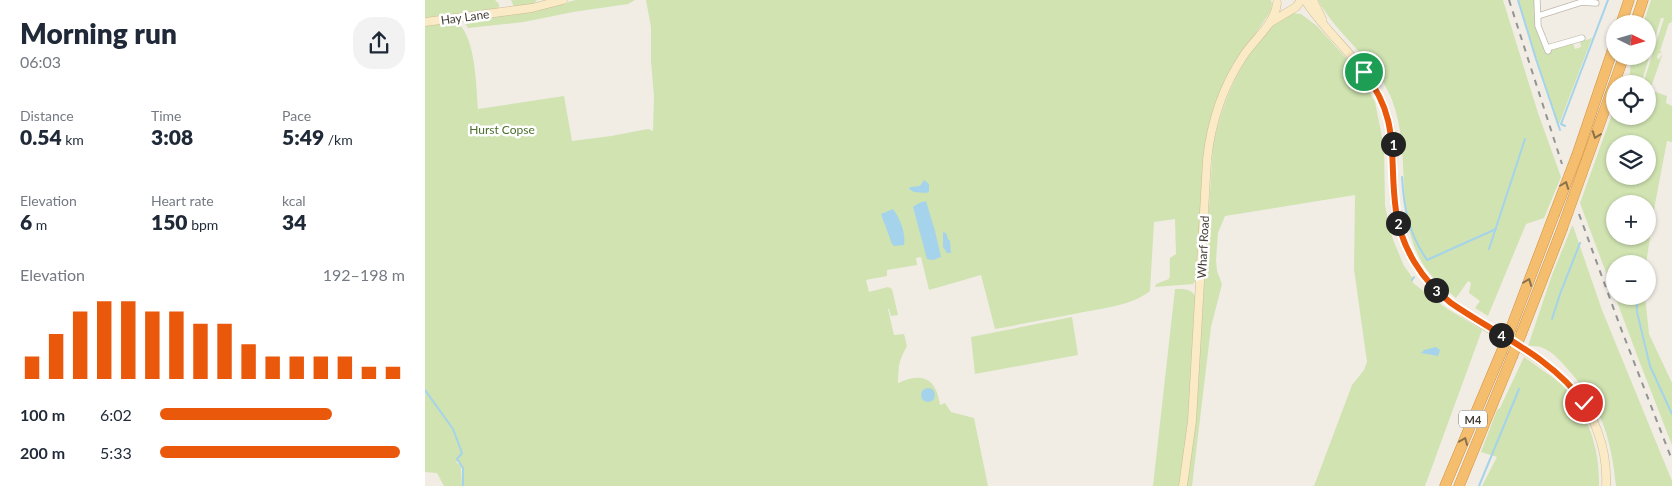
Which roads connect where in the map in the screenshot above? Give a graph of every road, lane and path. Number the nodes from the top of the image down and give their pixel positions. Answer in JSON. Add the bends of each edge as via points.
{"nodes":[{"id":1,"x":563,"y":0,"type":"edge"},
{"id":2,"x":1301,"y":0,"type":"edge"},
{"id":3,"x":1305,"y":0,"type":"edge"},
{"id":4,"x":1313,"y":0,"type":"edge"},
{"id":5,"x":1537,"y":0,"type":"edge"},
{"id":6,"x":1629,"y":0,"type":"edge"},
{"id":7,"x":1643,"y":0,"type":"edge"},
{"id":8,"x":1277,"y":2,"type":"edge"},
{"id":9,"x":1596,"y":3,"type":"dead end"},
{"id":10,"x":1292,"y":9,"type":"junction"},
{"id":11,"x":1624,"y":15,"type":"edge"},
{"id":12,"x":1638,"y":15,"type":"edge"},
{"id":13,"x":1537,"y":16,"type":"junction"},
{"id":14,"x":1316,"y":17,"type":"junction"},
{"id":15,"x":425,"y":22,"type":"edge"},
{"id":16,"x":1270,"y":23,"type":"junction"},
{"id":17,"x":1327,"y":30,"type":"junction"},
{"id":18,"x":1583,"y":38,"type":"dead end"},
{"id":19,"x":1607,"y":65,"type":"edge"},
{"id":20,"x":1621,"y":65,"type":"edge"},
{"id":21,"x":1183,"y":486,"type":"edge"},
{"id":22,"x":1445,"y":486,"type":"edge"},
{"id":23,"x":1459,"y":486,"type":"edge"},
{"id":24,"x":1607,"y":486,"type":"edge"}],
"edges":[{"from":1,"to":15,"type":"street","name":"Hay Lane","via":[[532,8]]},
{"from":2,"to":10,"type":"street","name":"Wharf Road"},
{"from":3,"to":14,"type":"street"},
{"from":4,"to":17,"type":"street"},
{"from":5,"to":13,"type":"street"},
{"from":6,"to":11,"type":"highway"},
{"from":7,"to":12,"type":"highway"},
{"from":8,"to":10,"type":"street","name":"Wharf Road","via":[[1284,9]]},
{"from":8,"to":16,"type":"street","name":"Wharf Road","via":[[1276,13]]},
{"from":9,"to":13,"type":"street","via":[[1582,2]]},
{"from":10,"to":14,"type":"street"},
{"from":10,"to":16,"type":"street","name":"Wharf Road"},
{"from":13,"to":18,"type":"street","via":[[1547,49]]},
{"from":14,"to":17,"type":"street"},
{"from":16,"to":21,"type":"street","name":"Wharf Road","via":[[1247,50],[1229,81],[1210,138],[1192,421]]},
{"from":17,"to":24,"type":"street","via":[[1369,78],[1385,109],[1392,137],[1396,212],[1402,236],[1422,274],[1443,297],[1541,360],[1574,389],[1599,434]]},
{"from":22,"to":19,"type":"highway","number":"M4","one_way":true,"bridge":true,"via":[[1511,328]]},
{"from":20,"to":23,"type":"highway","number":"M4","one_way":true,"bridge":true,"via":[[1562,229]]}]}
